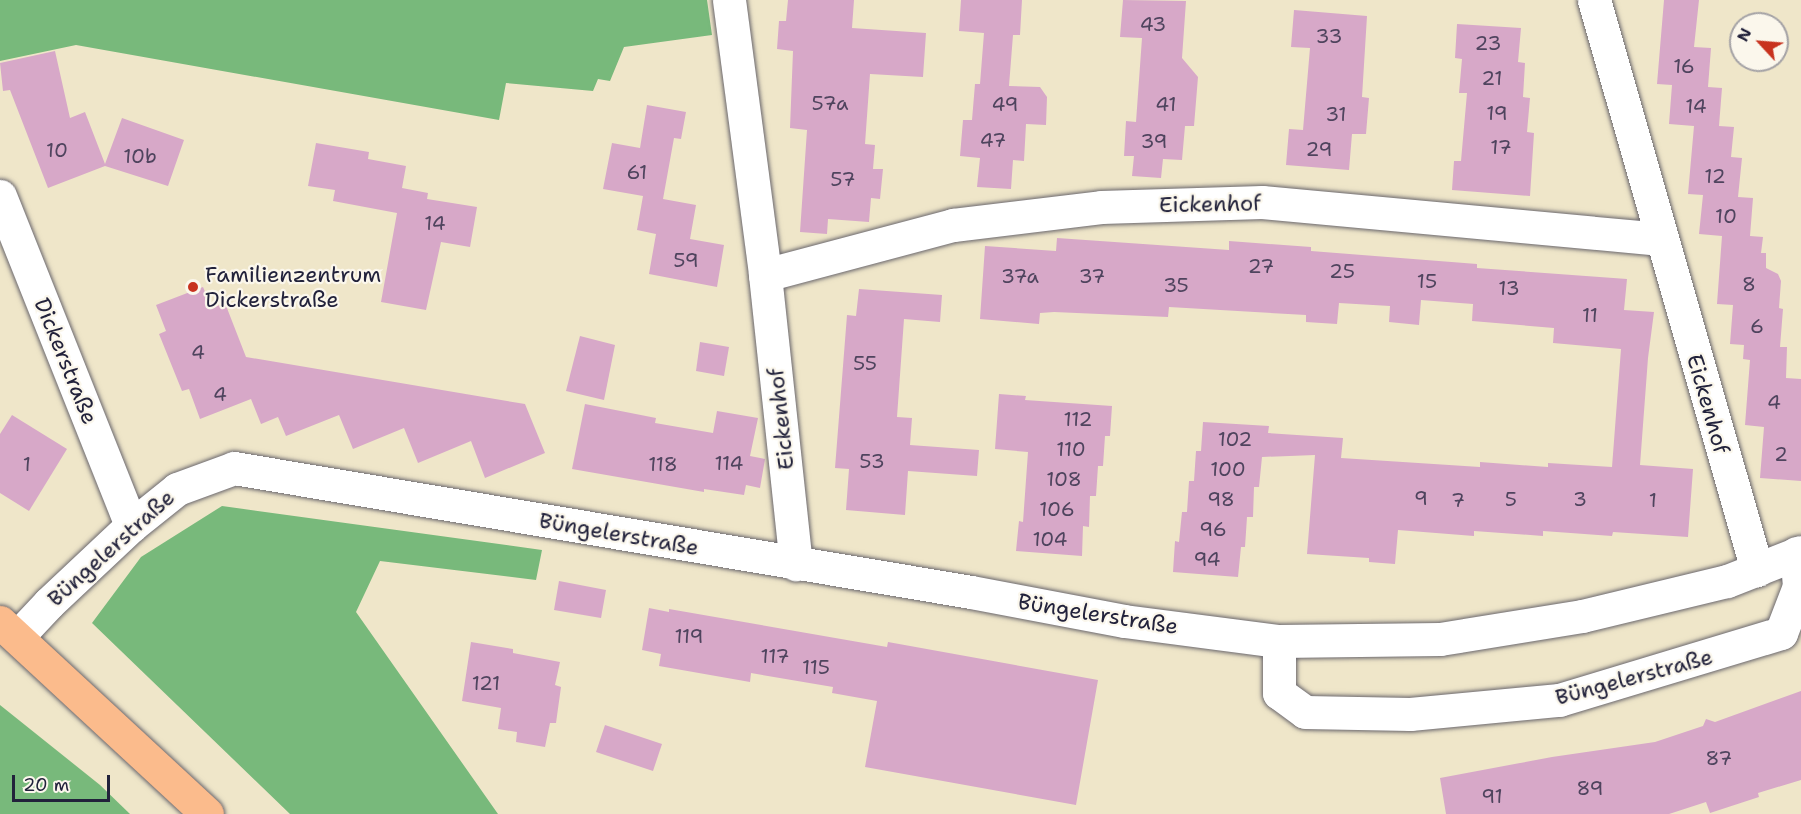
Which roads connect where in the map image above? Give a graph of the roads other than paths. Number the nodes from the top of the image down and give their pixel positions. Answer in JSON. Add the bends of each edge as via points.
{"nodes":[{"id":1,"x":729,"y":0,"type":"edge"},
{"id":2,"x":1594,"y":0,"type":"edge"},
{"id":3,"x":0,"y":196,"type":"edge"},
{"id":4,"x":1661,"y":238,"type":"junction"},
{"id":5,"x":765,"y":275,"type":"junction"},
{"id":6,"x":131,"y":526,"type":"junction"},
{"id":7,"x":1798,"y":553,"type":"edge"},
{"id":8,"x":796,"y":564,"type":"junction"},
{"id":9,"x":1757,"y":570,"type":"junction"},
{"id":10,"x":9,"y":629,"type":"edge"},
{"id":11,"x":1279,"y":641,"type":"junction"},
{"id":12,"x":207,"y":814,"type":"edge"}],
"edges":[{"from":1,"to":5,"type":"street","name":"Eickenhof"},
{"from":2,"to":4,"type":"street","name":"Eickenhof"},
{"from":3,"to":6,"type":"street","name":"Dickerstraße"},
{"from":4,"to":5,"type":"street","name":"Eickenhof","via":[[1262,202],[1101,207],[953,225]]},
{"from":4,"to":9,"type":"street","name":"Eickenhof"},
{"from":5,"to":8,"type":"street","name":"Eickenhof"},
{"from":6,"to":8,"type":"street","name":"Büngelerstraße","via":[[177,489],[234,468]]},
{"from":6,"to":10,"type":"street","name":"Büngelerstraße","via":[[49,603]]},
{"from":7,"to":9,"type":"street","name":"Büngelerstraße"},
{"from":7,"to":11,"type":"street","name":"Büngelerstraße","via":[[1799,586],[1781,633],[1559,700],[1410,714],[1305,712],[1279,693]]},
{"from":8,"to":11,"type":"street","name":"Büngelerstraße","via":[[1124,621]]},
{"from":9,"to":11,"type":"street","name":"Büngelerstraße","via":[[1727,581],[1582,616],[1440,639]]},
{"from":10,"to":12,"type":"main road"}]}
